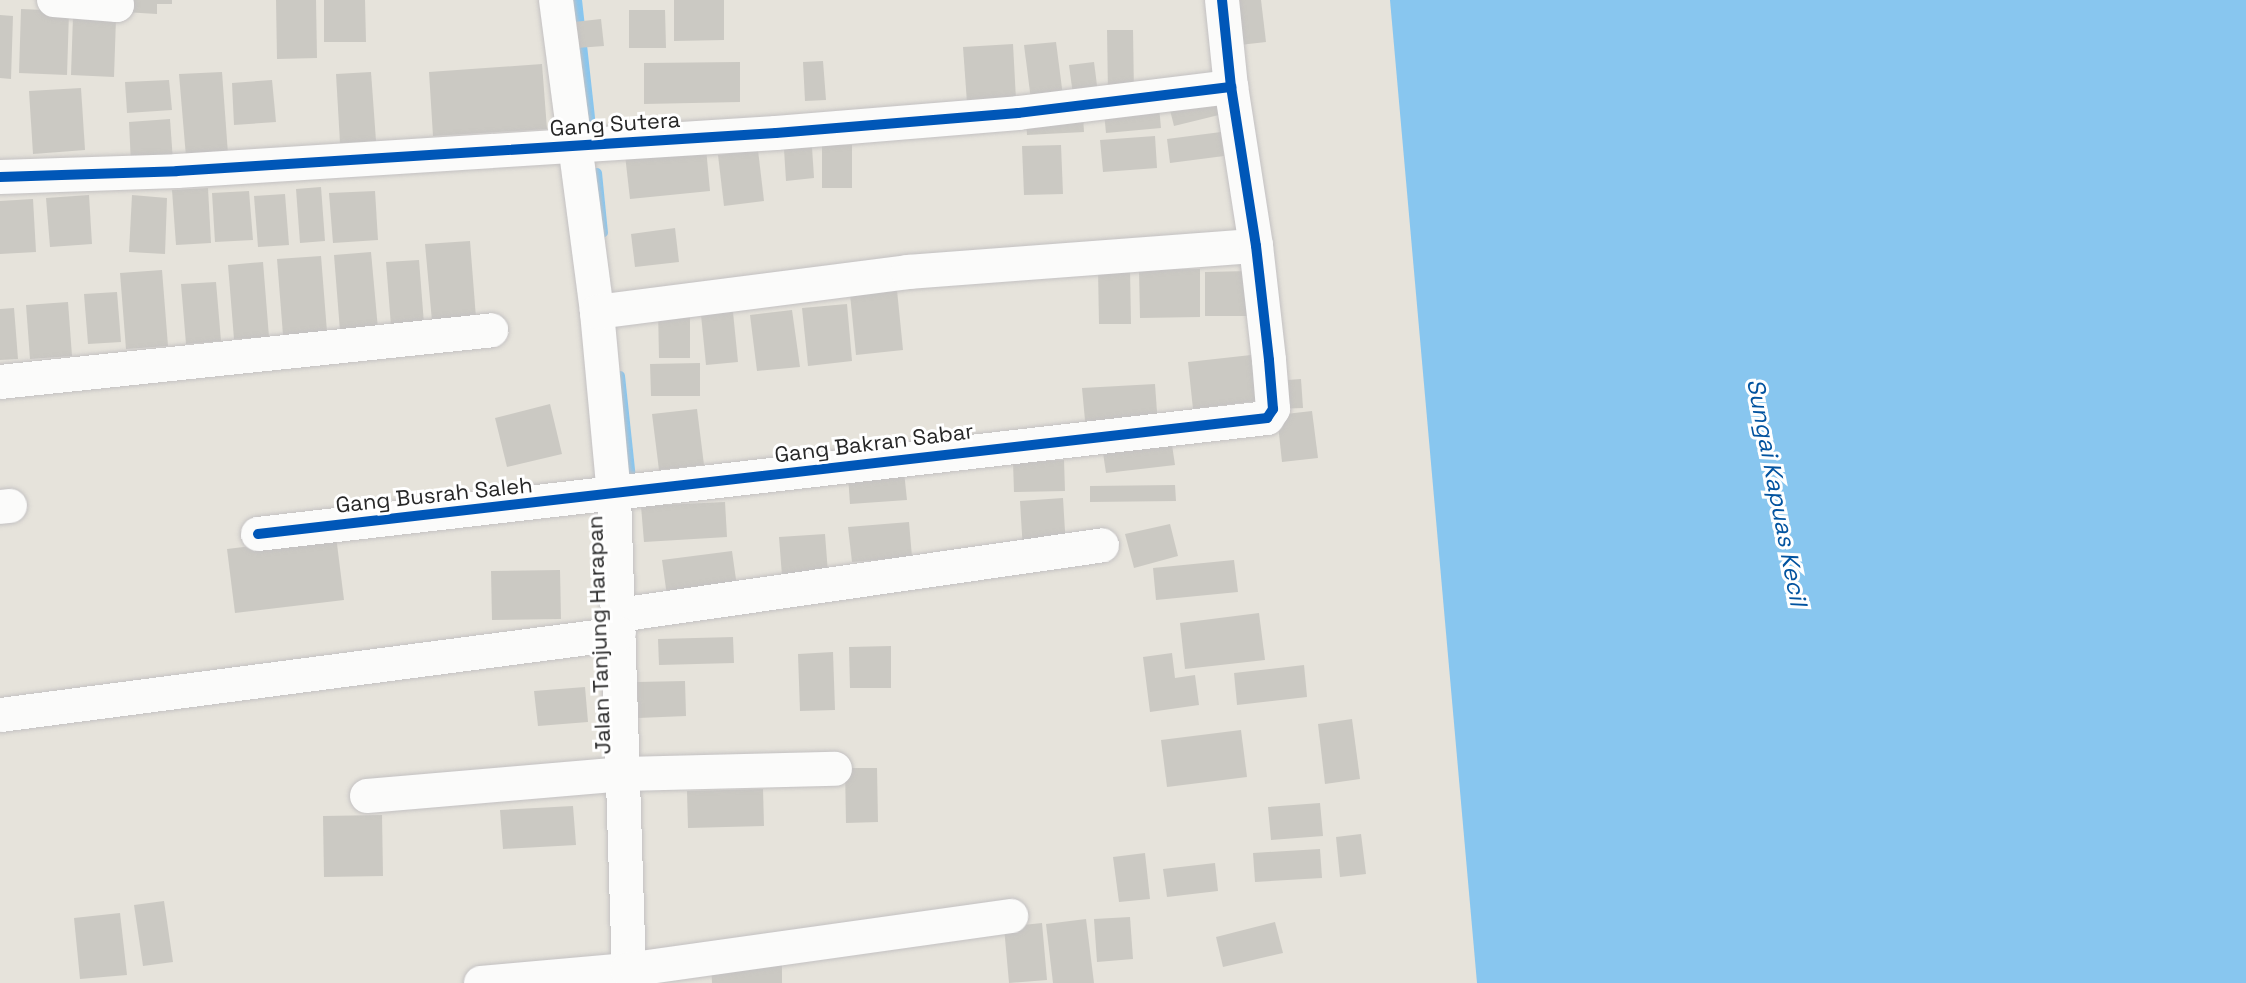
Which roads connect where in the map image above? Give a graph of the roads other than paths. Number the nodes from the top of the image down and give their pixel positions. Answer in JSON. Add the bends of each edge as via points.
{"nodes":[{"id":1,"x":54,"y":0,"type":"edge"},
{"id":2,"x":116,"y":0,"type":"edge"},
{"id":3,"x":556,"y":0,"type":"edge"},
{"id":4,"x":1222,"y":0,"type":"edge"},
{"id":5,"x":1231,"y":87,"type":"junction"},
{"id":6,"x":573,"y":148,"type":"junction"},
{"id":7,"x":0,"y":177,"type":"edge"},
{"id":8,"x":1256,"y":246,"type":"junction"},
{"id":9,"x":597,"y":312,"type":"junction"},
{"id":10,"x":491,"y":330,"type":"dead end"},
{"id":11,"x":0,"y":382,"type":"edge"},
{"id":12,"x":614,"y":495,"type":"junction"},
{"id":13,"x":258,"y":534,"type":"dead end"},
{"id":14,"x":1102,"y":545,"type":"dead end"},
{"id":15,"x":619,"y":624,"type":"junction"},
{"id":16,"x":1,"y":715,"type":"edge"},
{"id":17,"x":835,"y":769,"type":"dead end"},
{"id":18,"x":624,"y":774,"type":"junction"},
{"id":19,"x":367,"y":796,"type":"dead end"},
{"id":20,"x":1011,"y":916,"type":"dead end"},
{"id":21,"x":628,"y":977,"type":"edge"},
{"id":22,"x":481,"y":983,"type":"edge"}],
"edges":[{"from":1,"to":2,"type":"street","via":[[117,5]]},
{"from":3,"to":6,"type":"street","name":"Jalan Tanjung Harapan"},
{"from":4,"to":5,"type":"street"},
{"from":5,"to":6,"type":"street","name":"Gang Sutera","via":[[876,126]]},
{"from":5,"to":8,"type":"street"},
{"from":6,"to":7,"type":"street","name":"Gang Sutera"},
{"from":6,"to":9,"type":"street","name":"Jalan Tanjung Harapan"},
{"from":8,"to":9,"type":"street","via":[[908,272]]},
{"from":8,"to":12,"type":"street","name":"Gang Bakran Sabar","via":[[1272,414],[1267,418]]},
{"from":9,"to":12,"type":"street","name":"Jalan Tanjung Harapan"},
{"from":10,"to":11,"type":"street"},
{"from":12,"to":13,"type":"street","name":"Gang Busrah Saleh"},
{"from":12,"to":15,"type":"street","name":"Jalan Tanjung Harapan"},
{"from":14,"to":15,"type":"street"},
{"from":15,"to":16,"type":"street"},
{"from":15,"to":18,"type":"street","name":"Jalan Tanjung Harapan"},
{"from":17,"to":18,"type":"street"},
{"from":18,"to":19,"type":"street"},
{"from":18,"to":21,"type":"street","name":"Jalan Tanjung Harapan"},
{"from":20,"to":21,"type":"street"},
{"from":21,"to":22,"type":"street"}]}
